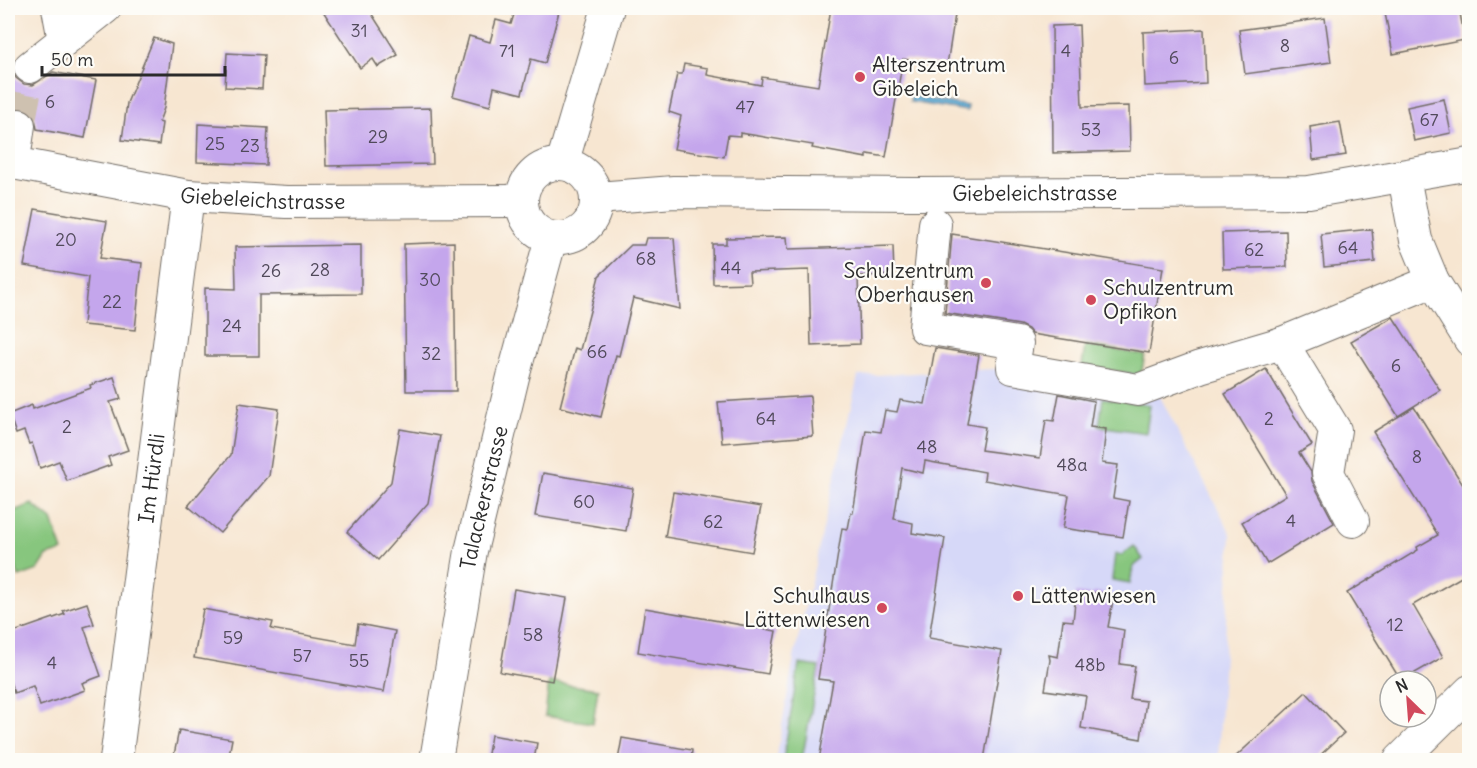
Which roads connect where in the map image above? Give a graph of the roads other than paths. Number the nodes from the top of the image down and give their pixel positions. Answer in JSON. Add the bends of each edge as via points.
{"nodes":[{"id":1,"x":58,"y":8,"type":"edge"},
{"id":2,"x":105,"y":8,"type":"edge"},
{"id":3,"x":608,"y":8,"type":"edge"},
{"id":4,"x":64,"y":40,"type":"junction"},
{"id":5,"x":30,"y":67,"type":"tunnel mouth"},
{"id":6,"x":19,"y":125,"type":"tunnel mouth"},
{"id":7,"x":8,"y":162,"type":"edge"},
{"id":8,"x":562,"y":164,"type":"junction"},
{"id":9,"x":1470,"y":164,"type":"edge"},
{"id":10,"x":1404,"y":177,"type":"junction"},
{"id":11,"x":188,"y":196,"type":"junction"},
{"id":12,"x":597,"y":198,"type":"junction"},
{"id":13,"x":521,"y":201,"type":"junction"},
{"id":14,"x":935,"y":224,"type":"dead end"},
{"id":15,"x":550,"y":238,"type":"junction"},
{"id":16,"x":1433,"y":280,"type":"junction"},
{"id":17,"x":1470,"y":340,"type":"edge"},
{"id":18,"x":1282,"y":343,"type":"junction"},
{"id":19,"x":1353,"y":521,"type":"dead end"},
{"id":20,"x":1470,"y":691,"type":"edge"},
{"id":21,"x":116,"y":760,"type":"edge"},
{"id":22,"x":436,"y":760,"type":"edge"},
{"id":23,"x":1400,"y":760,"type":"edge"}],
"edges":[{"from":1,"to":4,"type":"street"},
{"from":2,"to":4,"type":"street"},
{"from":3,"to":8,"type":"street"},
{"from":4,"to":5,"type":"street"},
{"from":6,"to":7,"type":"street","via":[[16,146]]},
{"from":7,"to":11,"type":"street","name":"Giebeleichstrasse"},
{"from":8,"to":12,"type":"street","via":[[585,174]]},
{"from":8,"to":13,"type":"street","via":[[549,165],[529,178]]},
{"from":9,"to":10,"type":"street","name":"Giebeleichstrasse"},
{"from":10,"to":12,"type":"street","name":"Giebeleichstrasse","via":[[1309,192],[674,192]]},
{"from":10,"to":16,"type":"street","via":[[1416,240]]},
{"from":11,"to":13,"type":"street","name":"Giebeleichstrasse","via":[[286,202]]},
{"from":11,"to":21,"type":"street","name":"Im Hürdli"},
{"from":12,"to":15,"type":"street","via":[[596,210],[584,230],[562,239]]},
{"from":13,"to":15,"type":"street","via":[[533,229]]},
{"from":14,"to":18,"type":"street","via":[[925,328],[1017,343],[1013,368],[1138,390]]},
{"from":15,"to":22,"type":"street","name":"Talackerstrasse","via":[[471,551]]},
{"from":16,"to":17,"type":"street"},
{"from":16,"to":18,"type":"street"},
{"from":18,"to":19,"type":"street","via":[[1335,430],[1328,473]]},
{"from":20,"to":23,"type":"street"}]}
